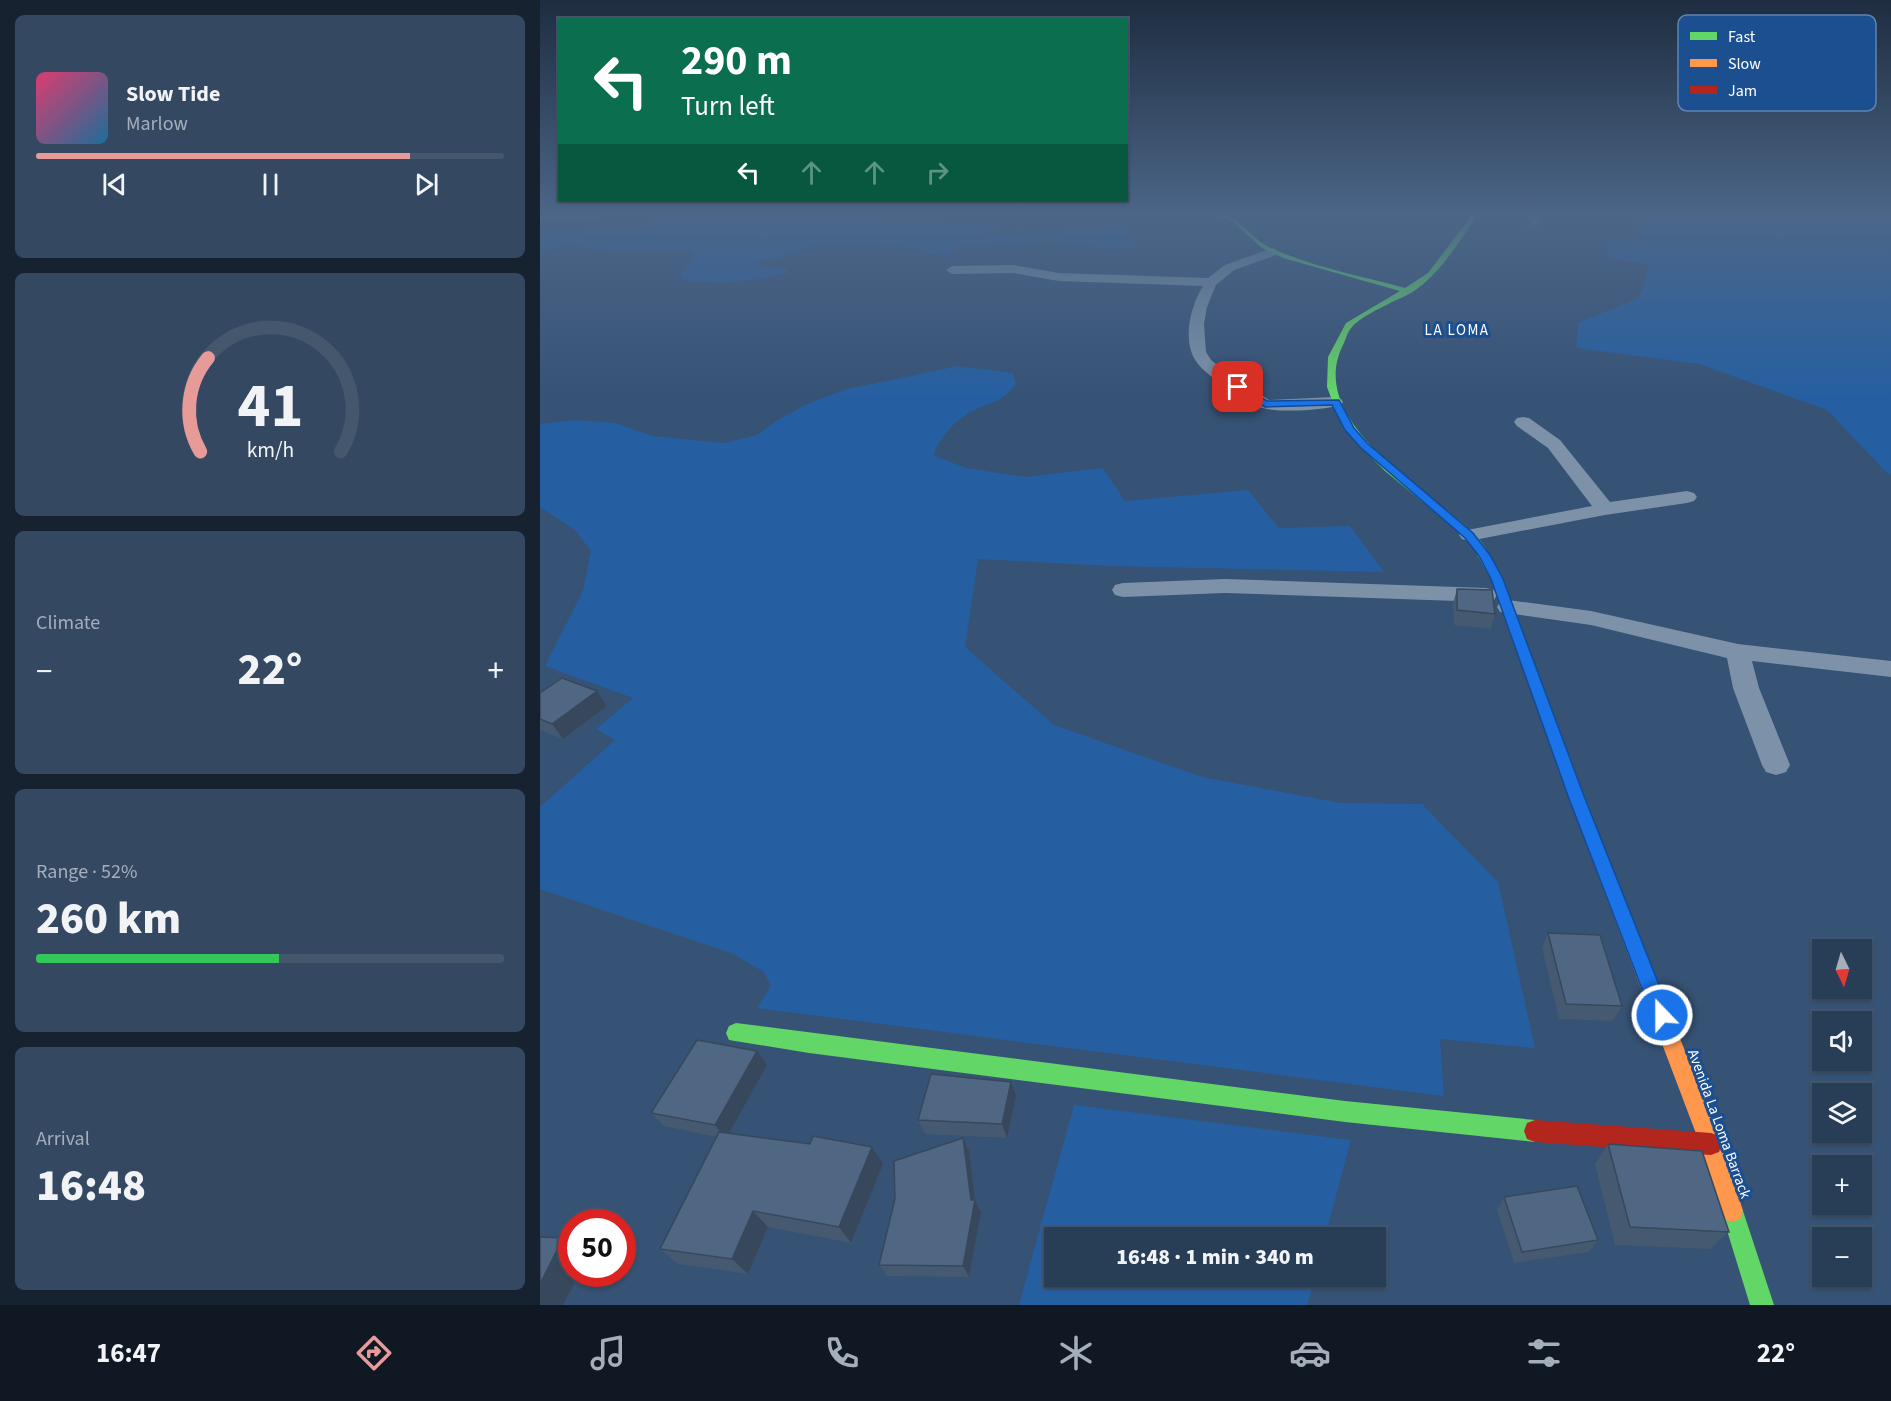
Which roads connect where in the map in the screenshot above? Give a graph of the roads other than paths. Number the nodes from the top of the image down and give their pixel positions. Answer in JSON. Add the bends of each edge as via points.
{"nodes":[{"id":1,"x":1042,"y":275,"type":"edge"},
{"id":2,"x":1219,"y":275,"type":"edge"},
{"id":3,"x":1348,"y":275,"type":"edge"},
{"id":4,"x":1429,"y":275,"type":"edge"},
{"id":5,"x":1209,"y":282,"type":"junction"},
{"id":6,"x":1408,"y":291,"type":"junction"},
{"id":7,"x":1335,"y":402,"type":"junction"},
{"id":8,"x":1523,"y":422,"type":"dead end"},
{"id":9,"x":1687,"y":497,"type":"dead end"},
{"id":10,"x":1605,"y":509,"type":"junction"},
{"id":11,"x":1469,"y":535,"type":"junction"},
{"id":12,"x":1123,"y":590,"type":"dead end"},
{"id":13,"x":1506,"y":601,"type":"junction"},
{"id":14,"x":1738,"y":652,"type":"junction"},
{"id":15,"x":1890,"y":669,"type":"edge"},
{"id":16,"x":1776,"y":765,"type":"dead end"},
{"id":17,"x":736,"y":1033,"type":"dead end"},
{"id":18,"x":1711,"y":1144,"type":"junction"},
{"id":19,"x":1762,"y":1305,"type":"edge"}],
"edges":[{"from":1,"to":5,"type":"street"},
{"from":2,"to":5,"type":"street"},
{"from":3,"to":6,"type":"main road"},
{"from":4,"to":6,"type":"main road","name":"Avenida La Loma Barrack"},
{"from":5,"to":7,"type":"street","via":[[1199,304],[1196,337],[1200,354],[1209,367],[1260,403]]},
{"from":6,"to":7,"type":"main road","name":"Avenida La Loma Barrack","via":[[1340,334],[1332,362]]},
{"from":7,"to":11,"type":"main road","name":"Avenida La Loma Barrack","via":[[1363,445]]},
{"from":8,"to":10,"type":"street","via":[[1554,444]]},
{"from":9,"to":10,"type":"street"},
{"from":10,"to":11,"type":"street"},
{"from":11,"to":13,"type":"main road","name":"Avenida La Loma Barrack","via":[[1484,555]]},
{"from":12,"to":13,"type":"street","via":[[1226,586]]},
{"from":13,"to":14,"type":"street"},
{"from":13,"to":18,"type":"main road","name":"Avenida La Loma Barrack","via":[[1576,796]]},
{"from":14,"to":15,"type":"street"},
{"from":14,"to":16,"type":"street","via":[[1746,688]]},
{"from":17,"to":18,"type":"main road","via":[[1294,1107],[1454,1125]]},
{"from":18,"to":19,"type":"main road","name":"Avenida La Loma Barrack"}]}
